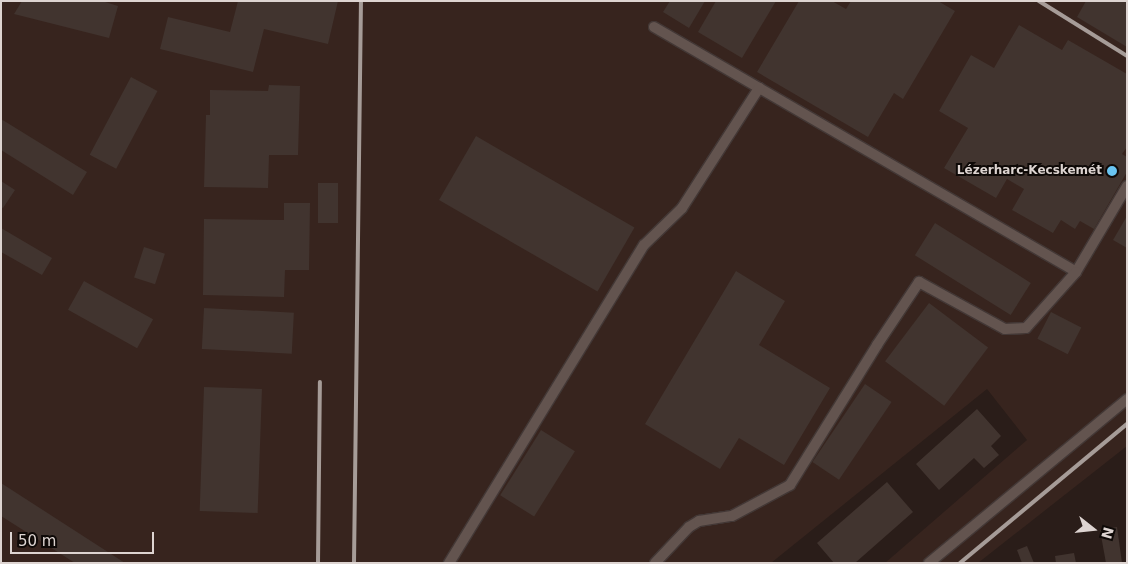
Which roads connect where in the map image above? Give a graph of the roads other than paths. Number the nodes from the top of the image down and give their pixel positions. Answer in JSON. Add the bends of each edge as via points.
{"nodes":[{"id":1,"x":654,"y":28,"type":"dead end"},
{"id":2,"x":759,"y":88,"type":"junction"},
{"id":3,"x":1127,"y":186,"type":"edge"},
{"id":4,"x":1076,"y":272,"type":"junction"},
{"id":5,"x":1127,"y":399,"type":"edge"},
{"id":6,"x":448,"y":563,"type":"edge"},
{"id":7,"x":655,"y":563,"type":"edge"},
{"id":8,"x":929,"y":563,"type":"edge"}],
"edges":[{"from":1,"to":2,"type":"lane"},
{"from":2,"to":4,"type":"lane"},
{"from":2,"to":6,"type":"lane","via":[[682,208],[644,245]]},
{"from":3,"to":4,"type":"lane"},
{"from":4,"to":7,"type":"lane","via":[[1026,328],[1006,329],[919,282],[790,485],[732,516],[699,521],[689,527]]},
{"from":5,"to":8,"type":"lane"}]}
